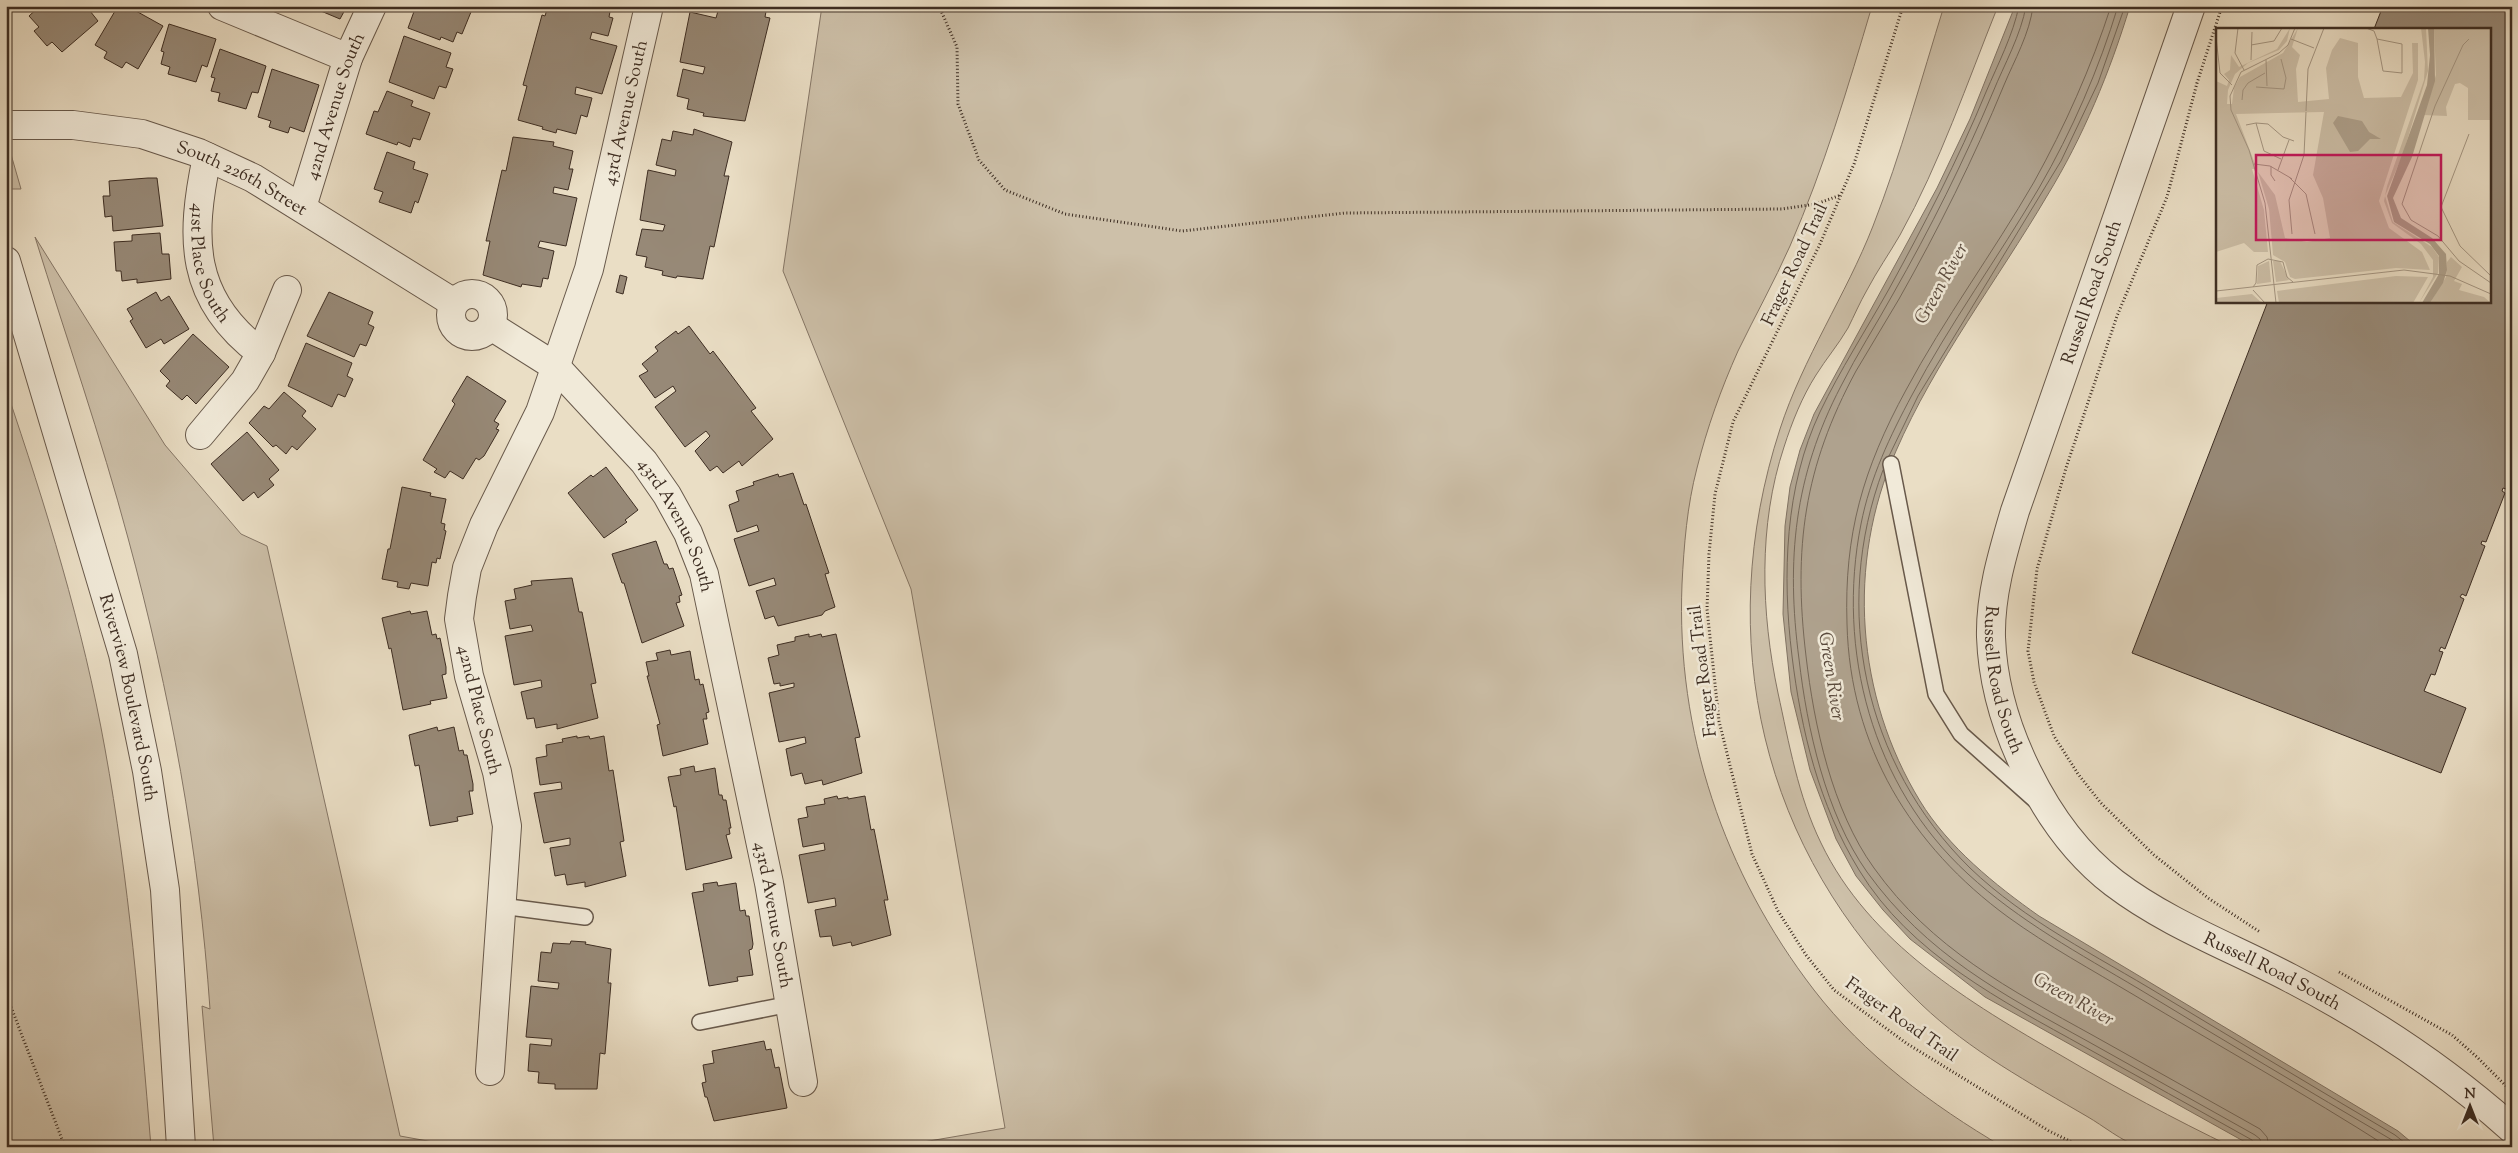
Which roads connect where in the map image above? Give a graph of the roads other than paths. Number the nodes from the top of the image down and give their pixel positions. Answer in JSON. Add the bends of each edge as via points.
{"nodes":[{"id":1,"x":222,"y":6,"type":"edge"},
{"id":2,"x":372,"y":6,"type":"edge"},
{"id":3,"x":649,"y":6,"type":"edge"},
{"id":4,"x":2191,"y":6,"type":"edge"},
{"id":5,"x":348,"y":58,"type":"junction"},
{"id":6,"x":6,"y":125,"type":"edge"},
{"id":7,"x":207,"y":157,"type":"junction"},
{"id":8,"x":302,"y":207,"type":"junction"},
{"id":9,"x":6,"y":262,"type":"edge"},
{"id":10,"x":287,"y":290,"type":"dead end"},
{"id":11,"x":261,"y":353,"type":"junction"},
{"id":12,"x":556,"y":367,"type":"junction"},
{"id":13,"x":200,"y":435,"type":"dead end"},
{"id":14,"x":1891,"y":464,"type":"dead end"},
{"id":15,"x":2055,"y":818,"type":"junction"},
{"id":16,"x":500,"y":906,"type":"junction"},
{"id":17,"x":585,"y":917,"type":"dead end"},
{"id":18,"x":790,"y":1004,"type":"junction"},
{"id":19,"x":700,"y":1022,"type":"dead end"},
{"id":20,"x":490,"y":1070,"type":"dead end"},
{"id":21,"x":803,"y":1082,"type":"dead end"},
{"id":22,"x":2512,"y":1129,"type":"edge"},
{"id":23,"x":182,"y":1147,"type":"edge"}],
"edges":[{"from":1,"to":5,"type":"street"},
{"from":2,"to":5,"type":"street","name":"42nd Avenue South"},
{"from":3,"to":12,"type":"street","name":"43rd Avenue South","via":[[589,269]]},
{"from":4,"to":15,"type":"street","name":"Russell Road South","via":[[2015,512],[1994,594],[1991,635],[2001,704],[2030,775]]},
{"from":5,"to":8,"type":"street","name":"42nd Avenue South"},
{"from":6,"to":7,"type":"street","name":"South 226th Street","via":[[73,125],[142,134]]},
{"from":7,"to":8,"type":"street","name":"South 226th Street","via":[[253,178]]},
{"from":7,"to":11,"type":"street","name":"41st Place South","via":[[197,219],[202,274],[226,322]]},
{"from":8,"to":12,"type":"street","name":"South 226th Street","via":[[454,303],[468,294],[484,296],[494,310],[491,326]]},
{"from":9,"to":23,"type":"street","name":"Riverview Boulevard South","via":[[123,654],[147,771],[165,890]]},
{"from":10,"to":11,"type":"street"},
{"from":11,"to":13,"type":"street","via":[[228,404]]},
{"from":12,"to":16,"type":"street","name":"42nd Place South","via":[[540,412],[484,525],[468,568],[459,619],[469,676],[497,772],[507,826]]},
{"from":12,"to":18,"type":"street","name":"43rd Avenue South","via":[[644,462],[688,533],[704,574],[769,883]]},
{"from":14,"to":15,"type":"lane","via":[[1936,694],[1961,734]]},
{"from":15,"to":22,"type":"street","name":"Russell Road South","via":[[2078,848],[2113,883],[2188,929],[2290,978],[2370,1023],[2438,1069]]},
{"from":16,"to":17,"type":"lane"},
{"from":16,"to":20,"type":"street","name":"42nd Place South"},
{"from":18,"to":19,"type":"lane"},
{"from":18,"to":21,"type":"street","name":"43rd Avenue South"}]}
